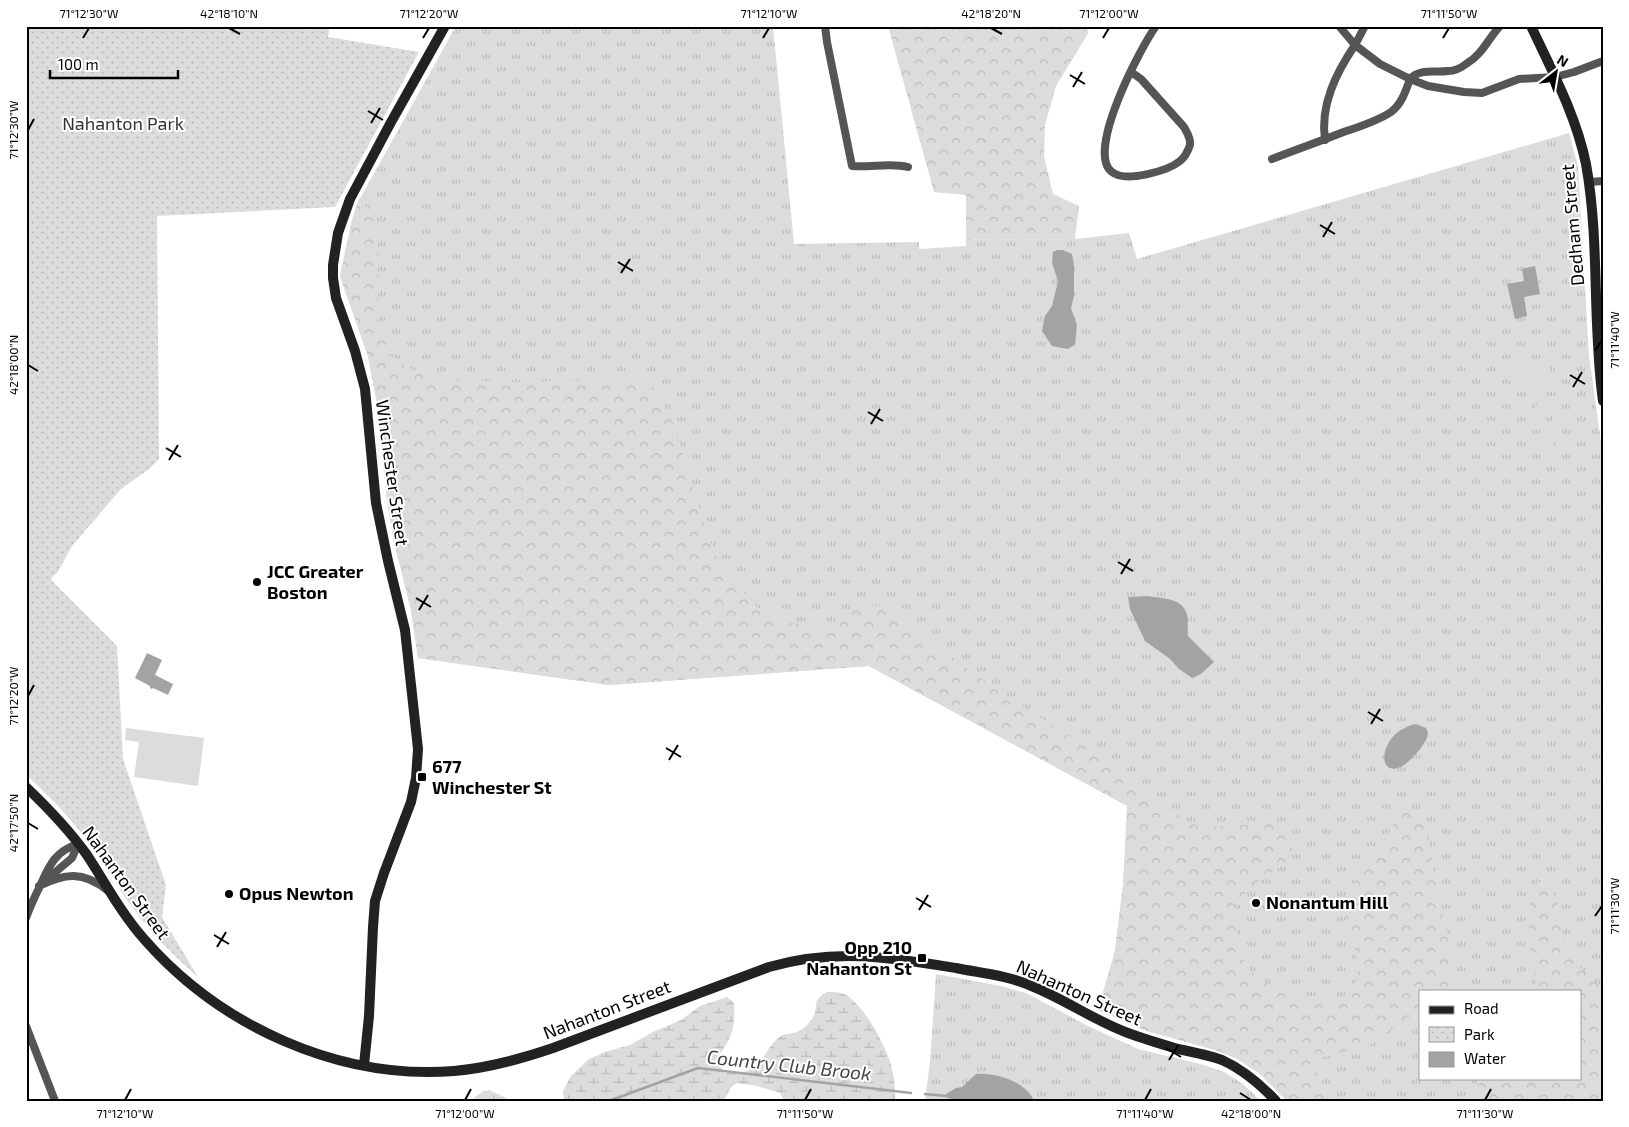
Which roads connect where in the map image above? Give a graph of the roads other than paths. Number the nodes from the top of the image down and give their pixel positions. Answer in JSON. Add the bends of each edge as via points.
{"nodes":[{"id":1,"x":445,"y":26,"type":"edge"},
{"id":2,"x":825,"y":26,"type":"edge"},
{"id":3,"x":1156,"y":26,"type":"edge"},
{"id":4,"x":1339,"y":26,"type":"edge"},
{"id":5,"x":1365,"y":26,"type":"edge"},
{"id":6,"x":1500,"y":26,"type":"edge"},
{"id":7,"x":1531,"y":26,"type":"edge"},
{"id":8,"x":1355,"y":44,"type":"junction"},
{"id":9,"x":1603,"y":61,"type":"edge"},
{"id":10,"x":1131,"y":72,"type":"junction"},
{"id":11,"x":1555,"y":77,"type":"junction"},
{"id":12,"x":1410,"y":79,"type":"junction"},
{"id":13,"x":1325,"y":140,"type":"junction"},
{"id":14,"x":1272,"y":159,"type":"dead end"},
{"id":15,"x":908,"y":168,"type":"dead end"},
{"id":16,"x":1603,"y":181,"type":"edge"},
{"id":17,"x":1589,"y":182,"type":"junction"},
{"id":18,"x":1603,"y":401,"type":"edge"},
{"id":19,"x":26,"y":788,"type":"edge"},
{"id":20,"x":78,"y":844,"type":"junction"},
{"id":21,"x":39,"y":886,"type":"junction"},
{"id":22,"x":108,"y":891,"type":"junction"},
{"id":23,"x":26,"y":918,"type":"edge"},
{"id":24,"x":26,"y":1026,"type":"edge"},
{"id":25,"x":364,"y":1065,"type":"junction"},
{"id":26,"x":56,"y":1101,"type":"edge"},
{"id":27,"x":1276,"y":1101,"type":"edge"}],
"edges":[{"from":1,"to":25,"type":"main road","name":"Winchester Street","via":[[350,199],[339,226],[333,265],[336,298],[365,389],[376,504],[405,630],[418,750],[413,794],[375,901]]},
{"from":2,"to":15,"type":"street","via":[[852,166],[892,164]]},
{"from":3,"to":10,"type":"street"},
{"from":4,"to":8,"type":"street"},
{"from":5,"to":8,"type":"street"},
{"from":6,"to":12,"type":"street","via":[[1476,57],[1465,65],[1450,71],[1423,71]]},
{"from":7,"to":11,"type":"main road","name":"Dedham Street"},
{"from":8,"to":12,"type":"street","via":[[1380,64]]},
{"from":8,"to":13,"type":"street","via":[[1330,91],[1324,113]]},
{"from":9,"to":11,"type":"street"},
{"from":10,"to":10,"type":"street","via":[[1120,93],[1106,142],[1105,162],[1112,173],[1121,177],[1140,176],[1178,162],[1190,144],[1184,127]]},
{"from":11,"to":12,"type":"street","via":[[1519,79],[1482,93],[1428,86]]},
{"from":11,"to":17,"type":"main road","name":"Dedham Street","via":[[1575,122]]},
{"from":12,"to":13,"type":"street","via":[[1404,96],[1392,112]]},
{"from":13,"to":14,"type":"street"},
{"from":16,"to":17,"type":"street"},
{"from":17,"to":18,"type":"main road","name":"Dedham Street"},
{"from":19,"to":20,"type":"main road","name":"Nahanton Street"},
{"from":20,"to":21,"type":"street","via":[[72,858]]},
{"from":20,"to":22,"type":"main road","name":"Nahanton Street"},
{"from":21,"to":22,"type":"street","via":[[55,878],[73,876],[90,880]]},
{"from":21,"to":23,"type":"street"},
{"from":22,"to":25,"type":"main road","name":"Nahanton Street","via":[[154,950],[217,1003],[286,1042]]},
{"from":24,"to":26,"type":"street"},
{"from":25,"to":27,"type":"main road","name":"Nahanton Street","via":[[435,1071],[472,1069],[506,1062],[553,1048],[769,967],[824,957],[868,956],[1021,982],[1126,1032],[1226,1062],[1255,1080]]}]}
